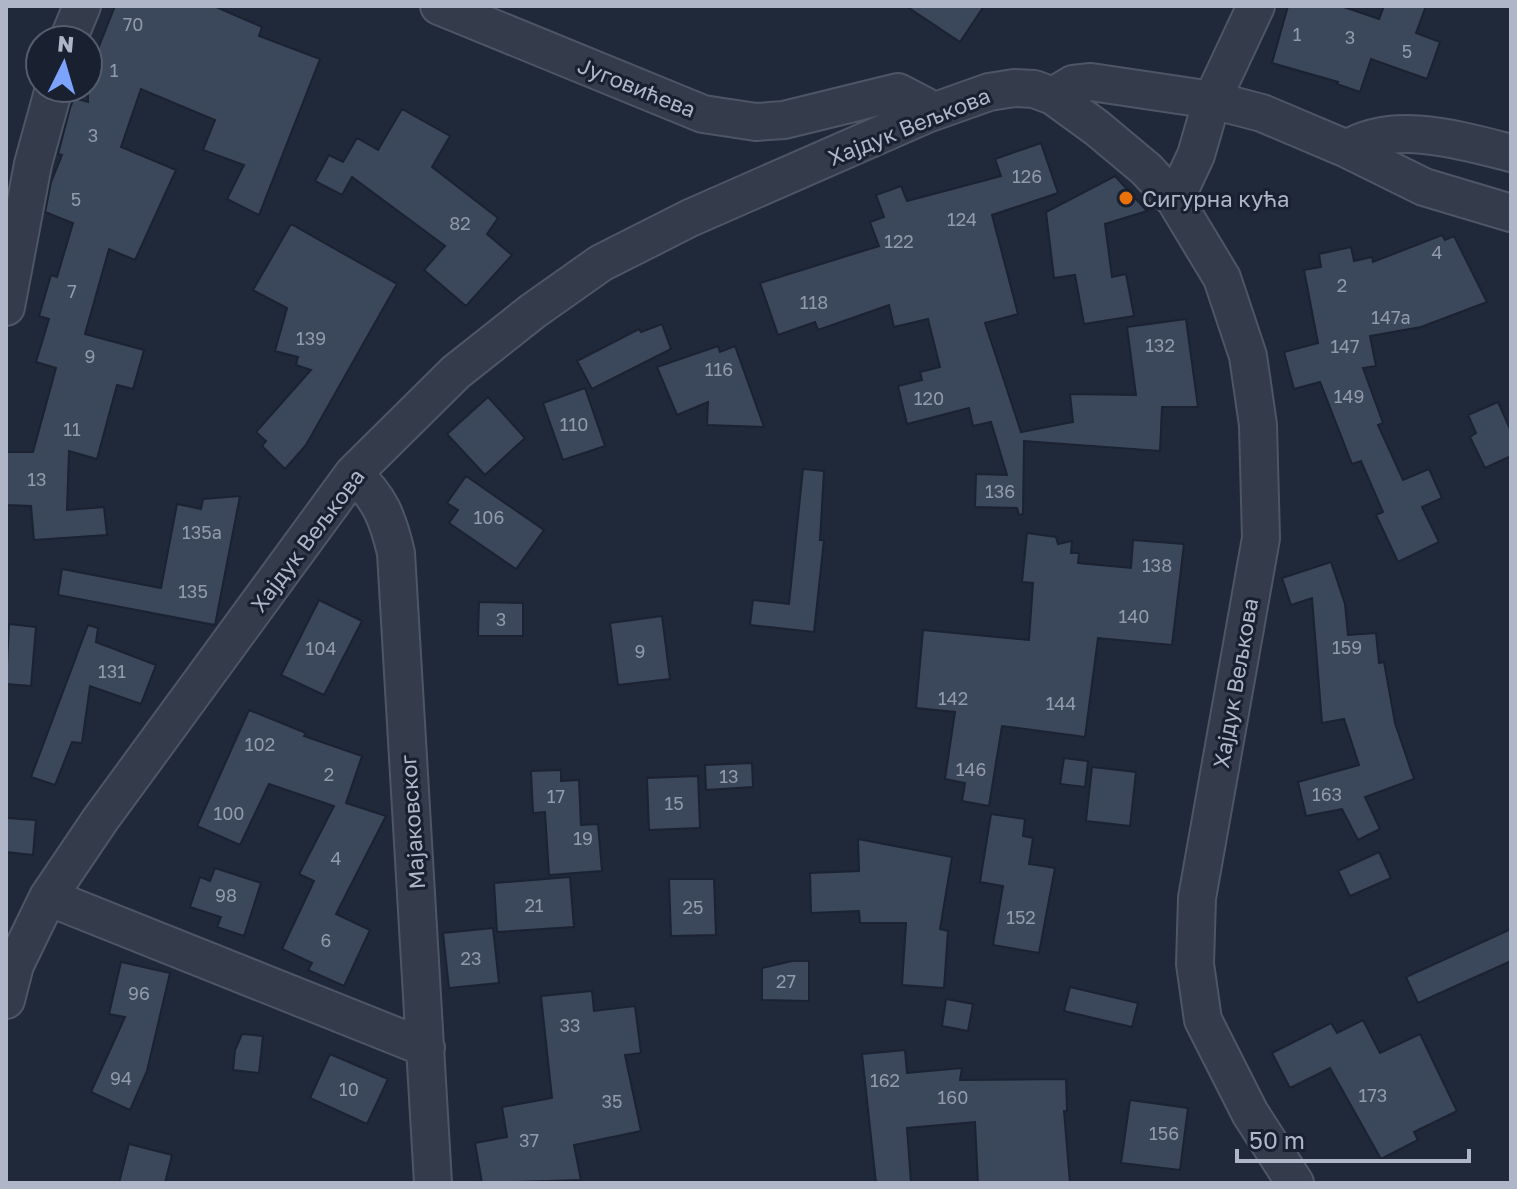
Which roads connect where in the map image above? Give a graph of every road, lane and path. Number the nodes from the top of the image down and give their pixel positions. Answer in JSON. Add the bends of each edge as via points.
{"nodes":[{"id":1,"x":439,"y":6,"type":"edge"},
{"id":2,"x":1256,"y":6,"type":"edge"},
{"id":3,"x":1053,"y":96,"type":"junction"},
{"id":4,"x":1212,"y":100,"type":"junction"},
{"id":5,"x":50,"y":104,"type":"edge"},
{"id":6,"x":927,"y":114,"type":"junction"},
{"id":7,"x":1347,"y":149,"type":"junction"},
{"id":8,"x":1511,"y":153,"type":"edge"},
{"id":9,"x":1175,"y":200,"type":"junction"},
{"id":10,"x":1511,"y":213,"type":"edge"},
{"id":11,"x":6,"y":307,"type":"edge"},
{"id":12,"x":353,"y":474,"type":"junction"},
{"id":13,"x":48,"y":897,"type":"junction"},
{"id":14,"x":6,"y":1000,"type":"edge"},
{"id":15,"x":426,"y":1048,"type":"junction"},
{"id":16,"x":433,"y":1183,"type":"edge"},
{"id":17,"x":1295,"y":1183,"type":"edge"}],
"edges":[{"from":1,"to":6,"type":"street","name":"Југовићева","via":[[703,114],[756,122],[784,120],[898,92],[925,106]]},
{"from":2,"to":4,"type":"street"},
{"from":3,"to":4,"type":"street","via":[[1073,84],[1091,82]]},
{"from":3,"to":6,"type":"street","name":"Хајдук Вељкова","via":[[1014,88]]},
{"from":3,"to":9,"type":"street","name":"Хајдук Вељкова","via":[[1146,169]]},
{"from":4,"to":7,"type":"street","via":[[1262,113]]},
{"from":4,"to":9,"type":"street","via":[[1196,155]]},
{"from":5,"to":11,"type":"street"},
{"from":6,"to":12,"type":"street","name":"Хајдук Вељкова","via":[[601,263],[456,372]]},
{"from":7,"to":8,"type":"street","via":[[1384,134]]},
{"from":7,"to":10,"type":"street","via":[[1424,187]]},
{"from":9,"to":17,"type":"street","name":"Хајдук Вељкова","via":[[1222,278],[1248,356],[1258,425],[1260,524],[1197,898],[1195,964],[1203,1020],[1250,1113]]},
{"from":12,"to":13,"type":"street","name":"Хајдук Вељкова"},
{"from":12,"to":15,"type":"street","name":"Мајаковског","via":[[373,491],[388,518],[396,553]]},
{"from":13,"to":14,"type":"street","name":"Хајдук Вељкова","via":[[15,965]]},
{"from":13,"to":15,"type":"street"},
{"from":15,"to":16,"type":"street","name":"Мајаковског"}]}
